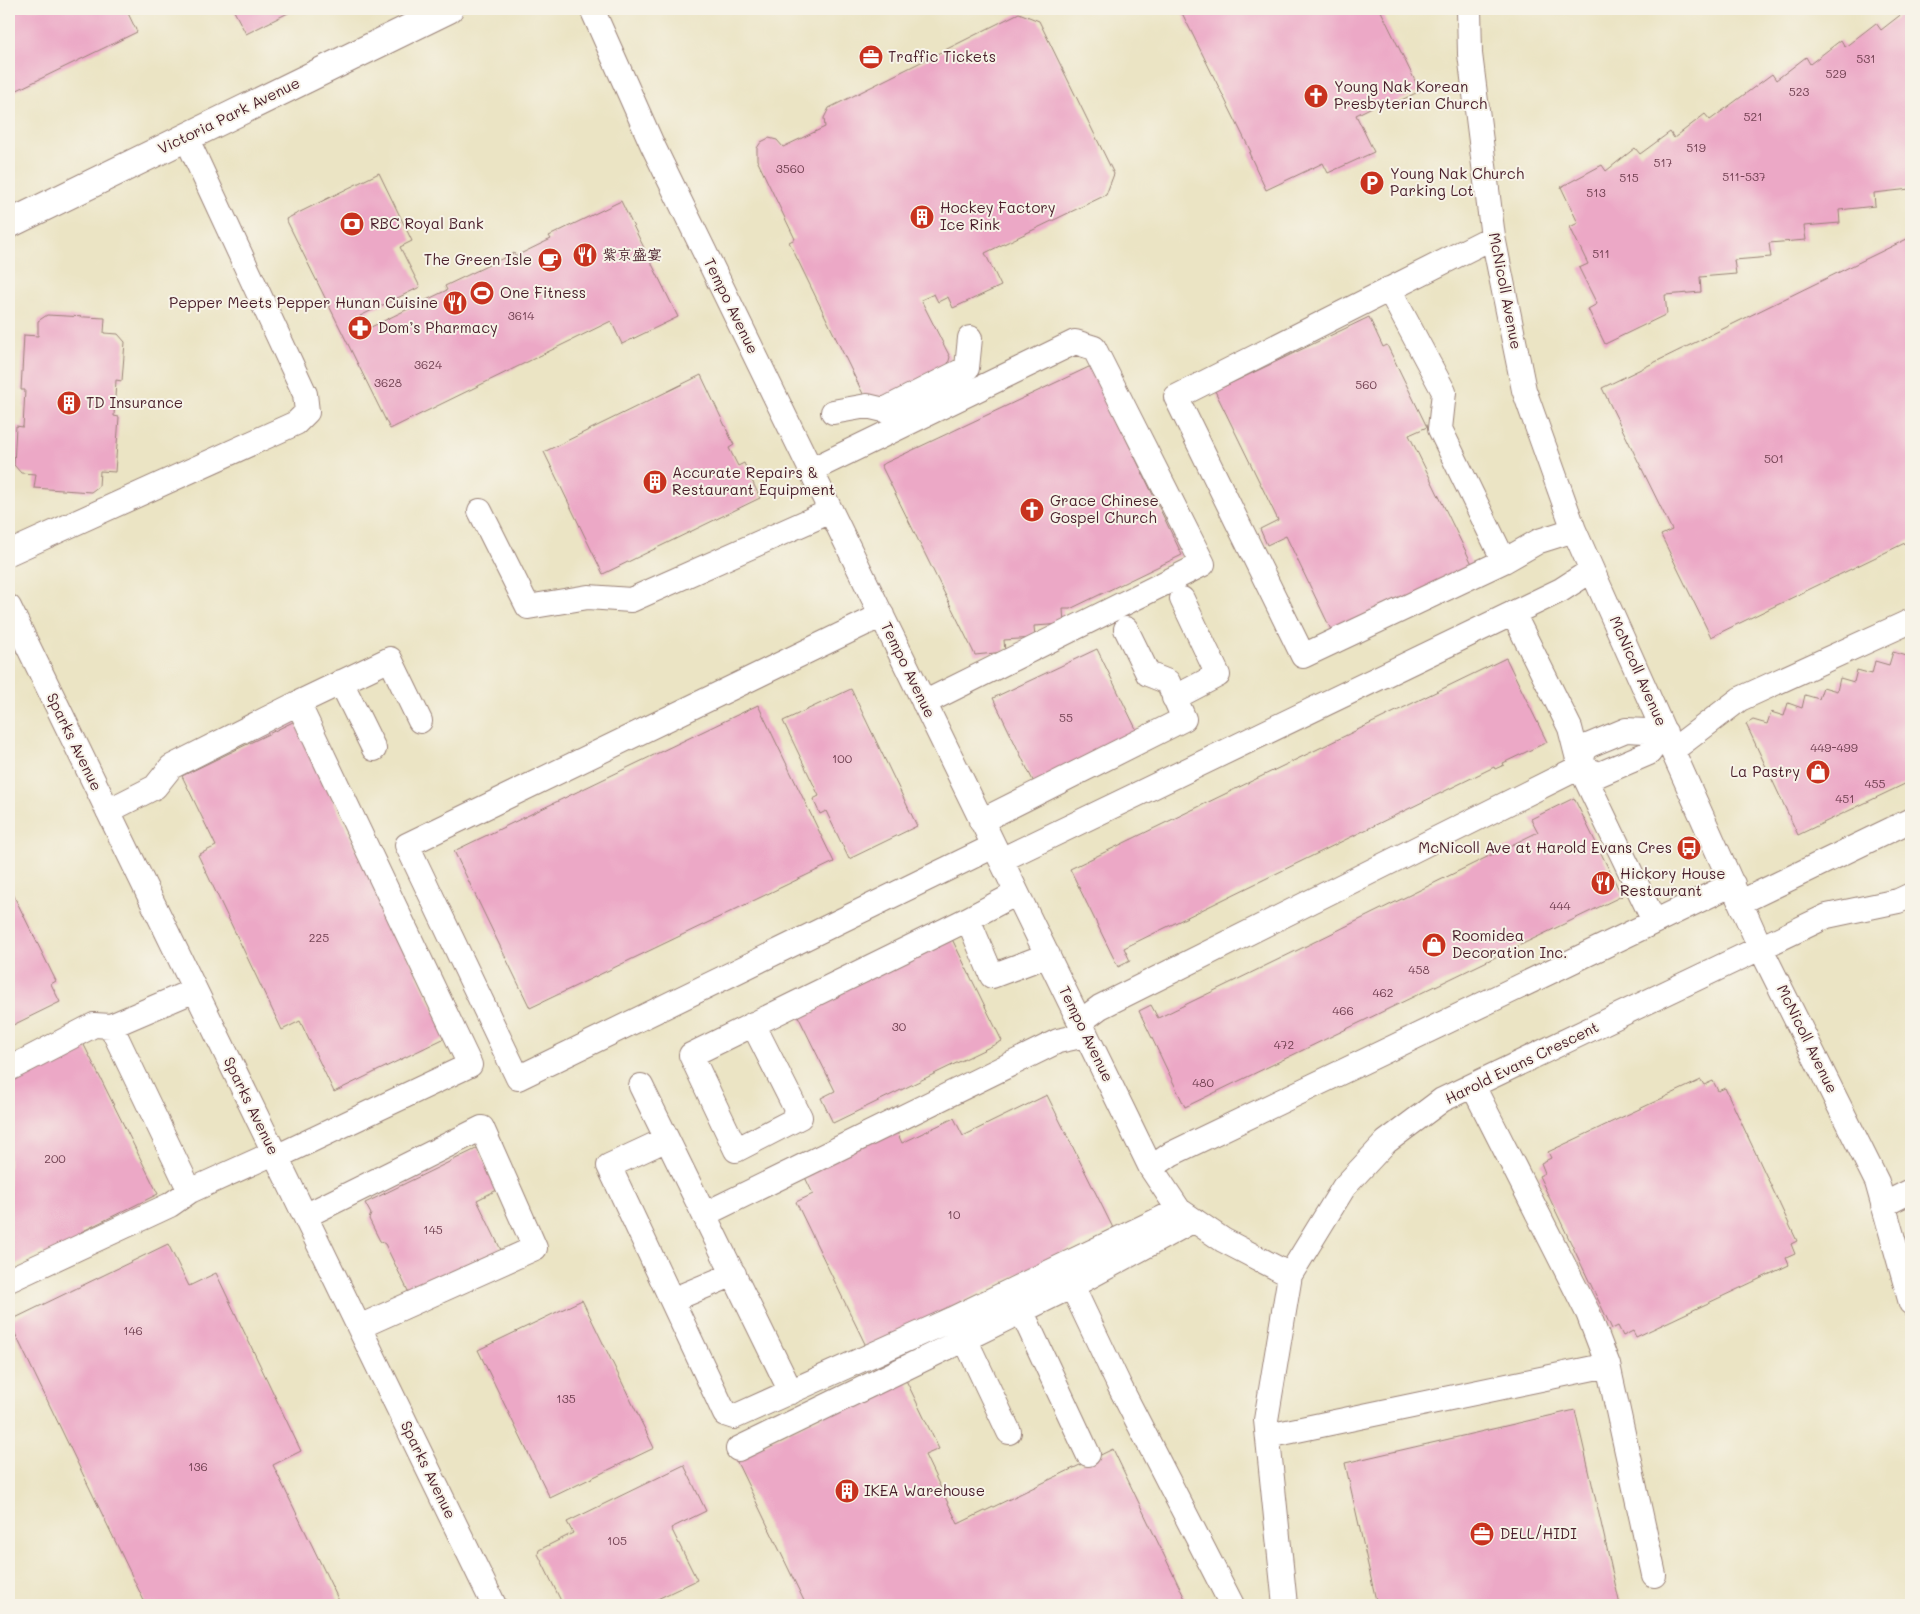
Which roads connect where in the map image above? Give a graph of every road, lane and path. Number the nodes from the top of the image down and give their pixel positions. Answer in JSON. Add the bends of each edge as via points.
{"nodes":[{"id":1,"x":449,"y":9,"type":"edge"},
{"id":2,"x":592,"y":9,"type":"edge"},
{"id":3,"x":1469,"y":9,"type":"edge"},
{"id":4,"x":186,"y":137,"type":"junction"},
{"id":5,"x":9,"y":224,"type":"edge"},
{"id":6,"x":1493,"y":237,"type":"junction"},
{"id":7,"x":1389,"y":290,"type":"junction"},
{"id":8,"x":970,"y":338,"type":"dead end"},
{"id":9,"x":833,"y":412,"type":"dead end"},
{"id":10,"x":811,"y":470,"type":"junction"},
{"id":11,"x":480,"y":511,"type":"dead end"},
{"id":12,"x":831,"y":511,"type":"junction"},
{"id":13,"x":1574,"y":530,"type":"junction"},
{"id":14,"x":9,"y":553,"type":"edge"},
{"id":15,"x":1504,"y":561,"type":"junction"},
{"id":16,"x":1592,"y":570,"type":"junction"},
{"id":17,"x":1182,"y":599,"type":"dead end"},
{"id":18,"x":9,"y":607,"type":"edge"},
{"id":19,"x":1513,"y":613,"type":"junction"},
{"id":20,"x":882,"y":615,"type":"junction"},
{"id":21,"x":1911,"y":621,"type":"edge"},
{"id":22,"x":1126,"y":629,"type":"dead end"},
{"id":23,"x":341,"y":682,"type":"junction"},
{"id":24,"x":1174,"y":698,"type":"junction"},
{"id":25,"x":298,"y":703,"type":"junction"},
{"id":26,"x":924,"y":703,"type":"junction"},
{"id":27,"x":420,"y":721,"type":"dead end"},
{"id":28,"x":1669,"y":741,"type":"junction"},
{"id":29,"x":374,"y":749,"type":"dead end"},
{"id":30,"x":1580,"y":767,"type":"junction"},
{"id":31,"x":108,"y":811,"type":"junction"},
{"id":32,"x":1911,"y":820,"type":"edge"},
{"id":33,"x":981,"y":821,"type":"junction"},
{"id":34,"x":998,"y":853,"type":"junction"},
{"id":35,"x":1737,"y":893,"type":"junction"},
{"id":36,"x":1017,"y":894,"type":"junction"},
{"id":37,"x":1911,"y":895,"type":"edge"},
{"id":38,"x":968,"y":919,"type":"junction"},
{"id":39,"x":1654,"y":921,"type":"junction"},
{"id":40,"x":1762,"y":949,"type":"junction"},
{"id":41,"x":1048,"y":955,"type":"junction"},
{"id":42,"x":174,"y":999,"type":"junction"},
{"id":43,"x":753,"y":1024,"type":"junction"},
{"id":44,"x":111,"y":1026,"type":"junction"},
{"id":45,"x":1083,"y":1028,"type":"junction"},
{"id":46,"x":9,"y":1069,"type":"edge"},
{"id":47,"x":641,"y":1086,"type":"dead end"},
{"id":48,"x":1473,"y":1086,"type":"junction"},
{"id":49,"x":667,"y":1139,"type":"junction"},
{"id":50,"x":275,"y":1155,"type":"junction"},
{"id":51,"x":1151,"y":1168,"type":"junction"},
{"id":52,"x":190,"y":1191,"type":"junction"},
{"id":53,"x":1911,"y":1191,"type":"edge"},
{"id":54,"x":1883,"y":1204,"type":"junction"},
{"id":55,"x":705,"y":1214,"type":"junction"},
{"id":56,"x":1186,"y":1215,"type":"junction"},
{"id":57,"x":305,"y":1216,"type":"junction"},
{"id":58,"x":734,"y":1274,"type":"junction"},
{"id":59,"x":1290,"y":1275,"type":"junction"},
{"id":60,"x":9,"y":1280,"type":"edge"},
{"id":61,"x":1072,"y":1286,"type":"junction"},
{"id":62,"x":672,"y":1300,"type":"junction"},
{"id":63,"x":1911,"y":1303,"type":"edge"},
{"id":64,"x":1021,"y":1310,"type":"junction"},
{"id":65,"x":358,"y":1327,"type":"junction"},
{"id":66,"x":965,"y":1339,"type":"junction"},
{"id":67,"x":1608,"y":1366,"type":"junction"},
{"id":68,"x":791,"y":1392,"type":"junction"},
{"id":69,"x":1008,"y":1432,"type":"dead end"},
{"id":70,"x":1268,"y":1436,"type":"junction"},
{"id":71,"x":738,"y":1449,"type":"dead end"},
{"id":72,"x":1088,"y":1454,"type":"dead end"},
{"id":73,"x":1654,"y":1575,"type":"dead end"},
{"id":74,"x":494,"y":1605,"type":"edge"},
{"id":75,"x":1232,"y":1605,"type":"edge"},
{"id":76,"x":1285,"y":1605,"type":"edge"}],
"edges":[{"from":1,"to":4,"type":"main road","name":"Victoria Park Avenue"},
{"from":2,"to":10,"type":"street","name":"Tempo Avenue","via":[[652,144]]},
{"from":3,"to":6,"type":"street","name":"McNicoll Avenue","via":[[1470,54]]},
{"from":4,"to":5,"type":"main road","name":"Victoria Park Avenue"},
{"from":4,"to":14,"type":"street","via":[[305,394],[306,412],[296,423]]},
{"from":6,"to":7,"type":"street"},
{"from":6,"to":13,"type":"street","name":"McNicoll Avenue","via":[[1524,390]]},
{"from":7,"to":15,"type":"street","via":[[1444,392],[1440,429]]},
{"from":7,"to":15,"type":"street","via":[[1176,397],[1303,656]]},
{"from":8,"to":9,"type":"street","via":[[967,368],[955,375],[884,410],[867,406]]},
{"from":10,"to":12,"type":"street","name":"Tempo Avenue"},
{"from":10,"to":26,"type":"street","via":[[1075,342],[1094,348],[1203,564]]},
{"from":11,"to":12,"type":"street","via":[[528,607],[588,597],[631,600]]},
{"from":12,"to":20,"type":"street","name":"Tempo Avenue"},
{"from":13,"to":15,"type":"street","via":[[1539,541]]},
{"from":13,"to":16,"type":"street","name":"McNicoll Avenue"},
{"from":16,"to":19,"type":"street","via":[[1561,590]]},
{"from":16,"to":28,"type":"street","name":"McNicoll Avenue"},
{"from":17,"to":24,"type":"street","via":[[1218,676]]},
{"from":18,"to":31,"type":"street","name":"Sparks Avenue"},
{"from":19,"to":30,"type":"street","via":[[1570,728]]},
{"from":19,"to":34,"type":"street"},
{"from":20,"to":26,"type":"street","name":"Tempo Avenue"},
{"from":20,"to":34,"type":"street","via":[[407,845],[518,1078]]},
{"from":21,"to":28,"type":"street","via":[[1740,700]]},
{"from":22,"to":24,"type":"street","via":[[1148,674],[1168,682]]},
{"from":23,"to":25,"type":"street"},
{"from":23,"to":27,"type":"street","via":[[390,659]]},
{"from":23,"to":29,"type":"street"},
{"from":24,"to":33,"type":"street","via":[[1184,719]]},
{"from":25,"to":31,"type":"street","via":[[171,767],[155,786]]},
{"from":25,"to":50,"type":"street","via":[[470,1065]]},
{"from":26,"to":33,"type":"street","name":"Tempo Avenue"},
{"from":28,"to":30,"type":"street","via":[[1600,774]]},
{"from":28,"to":35,"type":"street","name":"McNicoll Avenue"},
{"from":30,"to":39,"type":"street"},
{"from":30,"to":45,"type":"street","via":[[1100,1007]]},
{"from":31,"to":42,"type":"street","name":"Sparks Avenue"},
{"from":32,"to":35,"type":"street"},
{"from":33,"to":34,"type":"street","name":"Tempo Avenue"},
{"from":34,"to":36,"type":"street","name":"Tempo Avenue"},
{"from":35,"to":39,"type":"street"},
{"from":35,"to":40,"type":"street","name":"McNicoll Avenue"},
{"from":36,"to":38,"type":"street"},
{"from":36,"to":41,"type":"street","name":"Tempo Avenue"},
{"from":37,"to":40,"type":"street","name":"Harold Evans Crescent","via":[[1898,901],[1828,916]]},
{"from":38,"to":41,"type":"street","via":[[992,976]]},
{"from":38,"to":43,"type":"street"},
{"from":39,"to":51,"type":"street","via":[[1171,1154]]},
{"from":40,"to":48,"type":"street","name":"Harold Evans Crescent"},
{"from":40,"to":54,"type":"street","name":"McNicoll Avenue","via":[[1877,1182]]},
{"from":41,"to":45,"type":"street","name":"Tempo Avenue"},
{"from":42,"to":44,"type":"street"},
{"from":42,"to":50,"type":"street","name":"Sparks Avenue"},
{"from":43,"to":43,"type":"street","via":[[691,1055],[736,1150],[800,1117]]},
{"from":44,"to":46,"type":"street","via":[[94,1025]]},
{"from":44,"to":52,"type":"street"},
{"from":45,"to":51,"type":"street","name":"Tempo Avenue"},
{"from":45,"to":55,"type":"street"},
{"from":47,"to":49,"type":"street"},
{"from":48,"to":59,"type":"street","name":"Harold Evans Crescent","via":[[1442,1100],[1386,1142],[1344,1187]]},
{"from":48,"to":67,"type":"street","via":[[1584,1305]]},
{"from":49,"to":55,"type":"street"},
{"from":49,"to":62,"type":"street","via":[[609,1166]]},
{"from":50,"to":52,"type":"street"},
{"from":50,"to":57,"type":"street","name":"Sparks Avenue"},
{"from":51,"to":56,"type":"street","name":"Tempo Avenue"},
{"from":52,"to":60,"type":"street","via":[[170,1205]]},
{"from":53,"to":54,"type":"street"},
{"from":54,"to":63,"type":"street","name":"McNicoll Avenue"},
{"from":55,"to":58,"type":"street"},
{"from":56,"to":59,"type":"street","name":"Tempo Avenue","via":[[1223,1240]]},
{"from":56,"to":61,"type":"street"},
{"from":56,"to":68,"type":"street"},
{"from":57,"to":65,"type":"street","name":"Sparks Avenue"},
{"from":57,"to":65,"type":"street","via":[[482,1128],[535,1248]]},
{"from":58,"to":62,"type":"street"},
{"from":58,"to":68,"type":"street"},
{"from":59,"to":70,"type":"street","name":"Harold Evans Crescent","via":[[1266,1420]]},
{"from":61,"to":64,"type":"street"},
{"from":61,"to":75,"type":"street"},
{"from":62,"to":68,"type":"street","via":[[725,1414],[741,1415]]},
{"from":64,"to":66,"type":"street"},
{"from":64,"to":72,"type":"street"},
{"from":65,"to":74,"type":"street","name":"Sparks Avenue"},
{"from":66,"to":69,"type":"street"},
{"from":66,"to":71,"type":"street"},
{"from":67,"to":70,"type":"street"},
{"from":67,"to":73,"type":"street"},
{"from":70,"to":76,"type":"street","name":"Harold Evans Crescent"}]}
